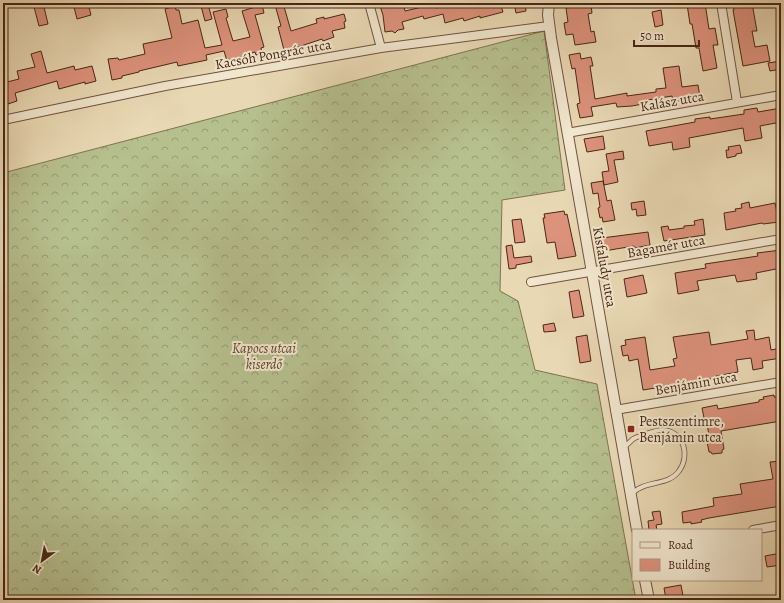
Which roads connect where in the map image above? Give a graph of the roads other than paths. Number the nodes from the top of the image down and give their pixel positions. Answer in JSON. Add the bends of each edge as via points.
{"nodes":[{"id":1,"x":369,"y":3,"type":"edge"},
{"id":2,"x":721,"y":3,"type":"edge"},
{"id":3,"x":549,"y":6,"type":"edge"},
{"id":4,"x":549,"y":26,"type":"junction"},
{"id":5,"x":380,"y":48,"type":"junction"},
{"id":6,"x":781,"y":95,"type":"edge"},
{"id":7,"x":738,"y":102,"type":"junction"},
{"id":8,"x":3,"y":120,"type":"edge"},
{"id":9,"x":567,"y":133,"type":"junction"},
{"id":10,"x":781,"y":239,"type":"edge"},
{"id":11,"x":592,"y":272,"type":"junction"},
{"id":12,"x":531,"y":282,"type":"dead end"},
{"id":13,"x":781,"y":382,"type":"edge"},
{"id":14,"x":615,"y":410,"type":"junction"},
{"id":15,"x":622,"y":449,"type":"junction"},
{"id":16,"x":631,"y":496,"type":"junction"},
{"id":17,"x":781,"y":525,"type":"edge"},
{"id":18,"x":637,"y":529,"type":"edge"},
{"id":19,"x":759,"y":529,"type":"edge"},
{"id":20,"x":645,"y":581,"type":"edge"},
{"id":21,"x":649,"y":600,"type":"edge"}],
"edges":[{"from":1,"to":5,"type":"street"},
{"from":2,"to":7,"type":"street"},
{"from":3,"to":4,"type":"street","name":"Kisfaludy utca"},
{"from":4,"to":5,"type":"street","name":"Kacsóh Pongrác utca"},
{"from":4,"to":9,"type":"street","name":"Kisfaludy utca"},
{"from":5,"to":8,"type":"street","name":"Kacsóh Pongrác utca","via":[[165,86]]},
{"from":6,"to":7,"type":"street","name":"Kalász utca"},
{"from":7,"to":9,"type":"street","name":"Kalász utca"},
{"from":9,"to":11,"type":"street","name":"Kisfaludy utca"},
{"from":10,"to":11,"type":"street","name":"Bagamér utca"},
{"from":11,"to":12,"type":"street","name":"Bagamér utca"},
{"from":11,"to":14,"type":"street","name":"Kisfaludy utca"},
{"from":13,"to":14,"type":"street","name":"Benjámin utca"},
{"from":14,"to":15,"type":"street","name":"Kisfaludy utca"},
{"from":15,"to":16,"type":"street","name":"Kisfaludy utca"},
{"from":15,"to":16,"type":"lane","via":[[634,439],[661,430],[678,437],[686,453],[679,472],[671,478],[638,488]]},
{"from":16,"to":18,"type":"street","name":"Kisfaludy utca"},
{"from":17,"to":19,"type":"street"},
{"from":20,"to":21,"type":"street"}]}
